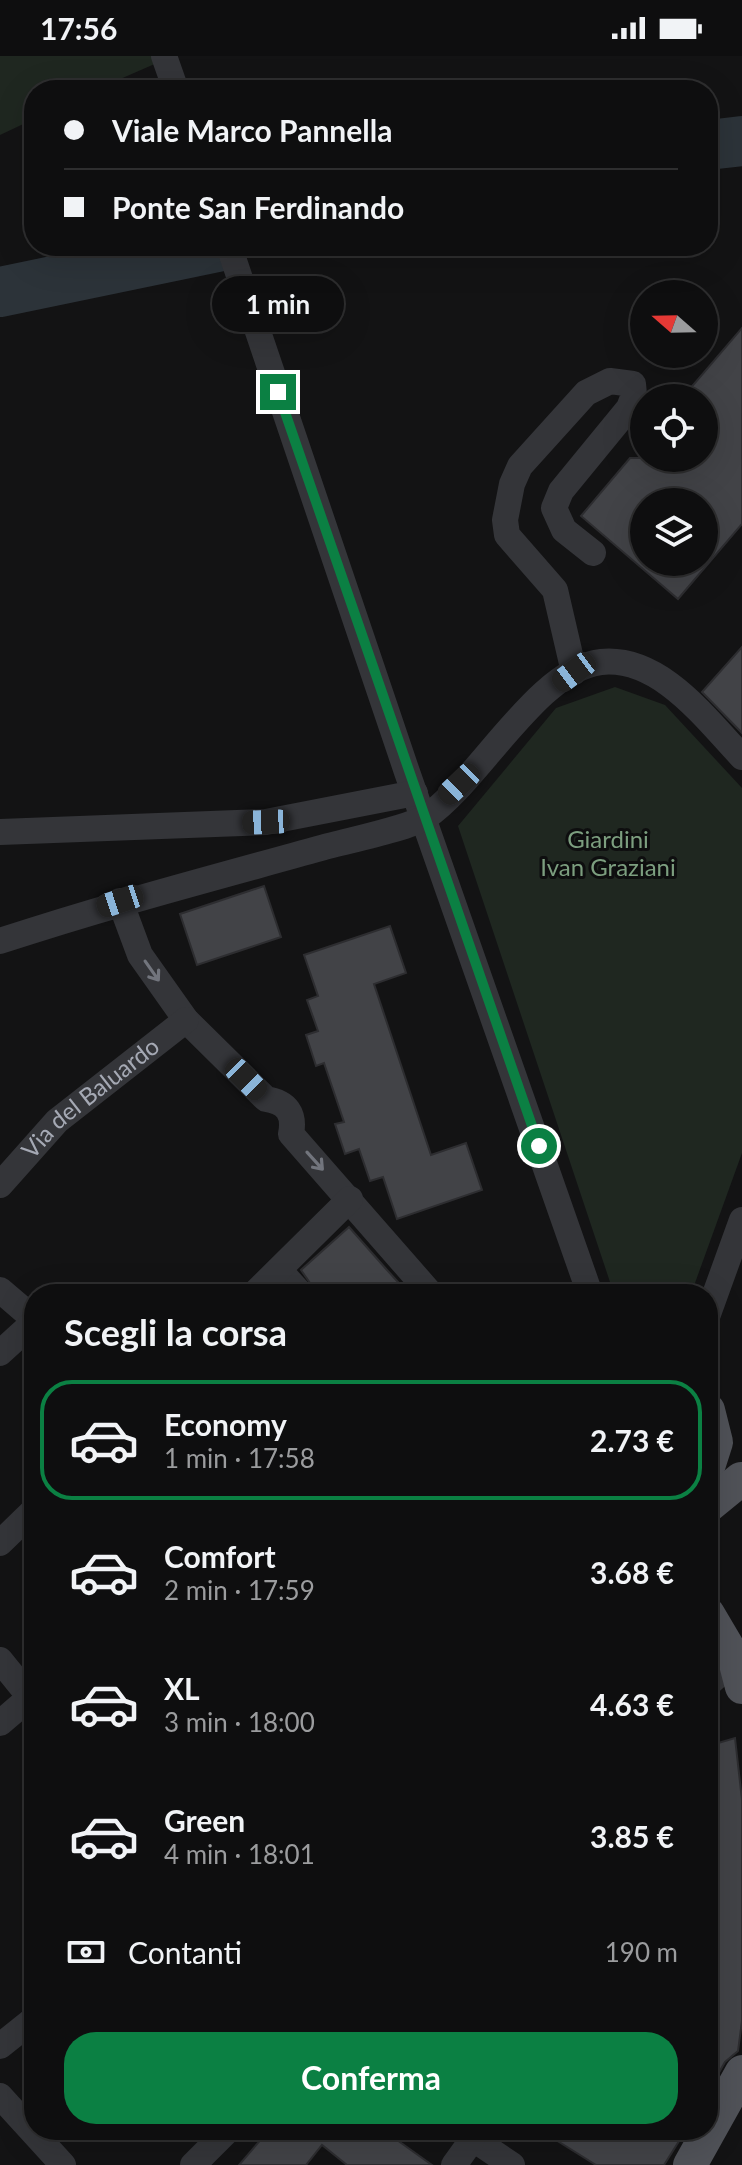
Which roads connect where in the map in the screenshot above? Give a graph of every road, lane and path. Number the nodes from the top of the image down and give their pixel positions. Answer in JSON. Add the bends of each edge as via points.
{"nodes":[{"id":1,"x":164,"y":56,"type":"edge"},
{"id":2,"x":172,"y":80,"type":"edge"},
{"id":3,"x":232,"y":256,"type":"edge"},
{"id":4,"x":593,"y":553,"type":"dead end"},
{"id":5,"x":574,"y":672,"type":"junction"},
{"id":6,"x":742,"y":757,"type":"edge"},
{"id":7,"x":411,"y":782,"type":"junction"},
{"id":8,"x":424,"y":818,"type":"junction"},
{"id":9,"x":0,"y":832,"type":"edge"},
{"id":10,"x":120,"y":901,"type":"junction"},
{"id":11,"x":0,"y":941,"type":"edge"},
{"id":12,"x":186,"y":1020,"type":"junction"},
{"id":13,"x":0,"y":1185,"type":"edge"},
{"id":14,"x":350,"y":1199,"type":"junction"},
{"id":15,"x":742,"y":1220,"type":"edge"},
{"id":16,"x":279,"y":1270,"type":"junction"},
{"id":17,"x":264,"y":1284,"type":"edge"},
{"id":18,"x":292,"y":1284,"type":"edge"},
{"id":19,"x":422,"y":1284,"type":"edge"},
{"id":20,"x":587,"y":1284,"type":"edge"},
{"id":21,"x":718,"y":1286,"type":"edge"},
{"id":22,"x":0,"y":1290,"type":"edge"},
{"id":23,"x":24,"y":1312,"type":"edge"},
{"id":24,"x":24,"y":1330,"type":"edge"},
{"id":25,"x":0,"y":1353,"type":"edge"},
{"id":26,"x":742,"y":1478,"type":"edge"},
{"id":27,"x":718,"y":1481,"type":"edge"},
{"id":28,"x":718,"y":1498,"type":"edge"},
{"id":29,"x":24,"y":1520,"type":"edge"},
{"id":30,"x":0,"y":1543,"type":"edge"},
{"id":31,"x":718,"y":1634,"type":"edge"},
{"id":32,"x":0,"y":1660,"type":"edge"},
{"id":33,"x":738,"y":1674,"type":"edge"},
{"id":34,"x":718,"y":1681,"type":"edge"},
{"id":35,"x":24,"y":1688,"type":"edge"},
{"id":36,"x":24,"y":1705,"type":"edge"},
{"id":37,"x":0,"y":1723,"type":"edge"},
{"id":38,"x":24,"y":2027,"type":"edge"},
{"id":39,"x":0,"y":2046,"type":"edge"},
{"id":40,"x":742,"y":2072,"type":"edge"},
{"id":41,"x":0,"y":2096,"type":"edge"},
{"id":42,"x":718,"y":2115,"type":"edge"},
{"id":43,"x":24,"y":2122,"type":"edge"},
{"id":44,"x":40,"y":2140,"type":"edge"},
{"id":45,"x":218,"y":2140,"type":"edge"},
{"id":46,"x":464,"y":2140,"type":"edge"},
{"id":47,"x":474,"y":2140,"type":"edge"},
{"id":48,"x":704,"y":2140,"type":"edge"},
{"id":49,"x":63,"y":2165,"type":"edge"},
{"id":50,"x":193,"y":2165,"type":"edge"},
{"id":51,"x":454,"y":2165,"type":"edge"},
{"id":52,"x":512,"y":2165,"type":"edge"},
{"id":53,"x":690,"y":2165,"type":"edge"}],
"edges":[{"from":1,"to":2,"type":"street"},
{"from":3,"to":7,"type":"street"},
{"from":4,"to":5,"type":"street","via":[[564,530],[554,508],[561,491],[629,408],[633,384],[625,381],[610,381],[586,393],[520,466],[505,520],[507,535],[555,590]]},
{"from":5,"to":6,"type":"street","via":[[597,663],[634,665],[686,698]]},
{"from":5,"to":8,"type":"street","via":[[539,700]]},
{"from":7,"to":8,"type":"street"},
{"from":7,"to":9,"type":"street","via":[[266,822]]},
{"from":8,"to":10,"type":"street"},
{"from":8,"to":20,"type":"street"},
{"from":10,"to":11,"type":"street"},
{"from":10,"to":12,"type":"street","one_way":true,"via":[[140,955]]},
{"from":12,"to":13,"type":"street","name":"Via del Baluardo","via":[[57,1121]]},
{"from":12,"to":14,"type":"street","one_way":true,"via":[[266,1099],[295,1105],[291,1134]]},
{"from":14,"to":16,"type":"street"},
{"from":14,"to":19,"type":"street"},
{"from":15,"to":21,"type":"street"},
{"from":16,"to":17,"type":"street"},
{"from":16,"to":18,"type":"street"},
{"from":22,"to":23,"type":"street"},
{"from":24,"to":25,"type":"street"},
{"from":26,"to":27,"type":"main road"},
{"from":26,"to":28,"type":"main road"},
{"from":29,"to":30,"type":"street"},
{"from":31,"to":33,"type":"main road"},
{"from":32,"to":35,"type":"street"},
{"from":33,"to":34,"type":"street"},
{"from":36,"to":37,"type":"street"},
{"from":38,"to":39,"type":"street"},
{"from":40,"to":42,"type":"main road"},
{"from":41,"to":43,"type":"street"},
{"from":44,"to":49,"type":"street"},
{"from":45,"to":50,"type":"street"},
{"from":46,"to":51,"type":"street"},
{"from":47,"to":52,"type":"street"},
{"from":48,"to":53,"type":"main road"}]}
